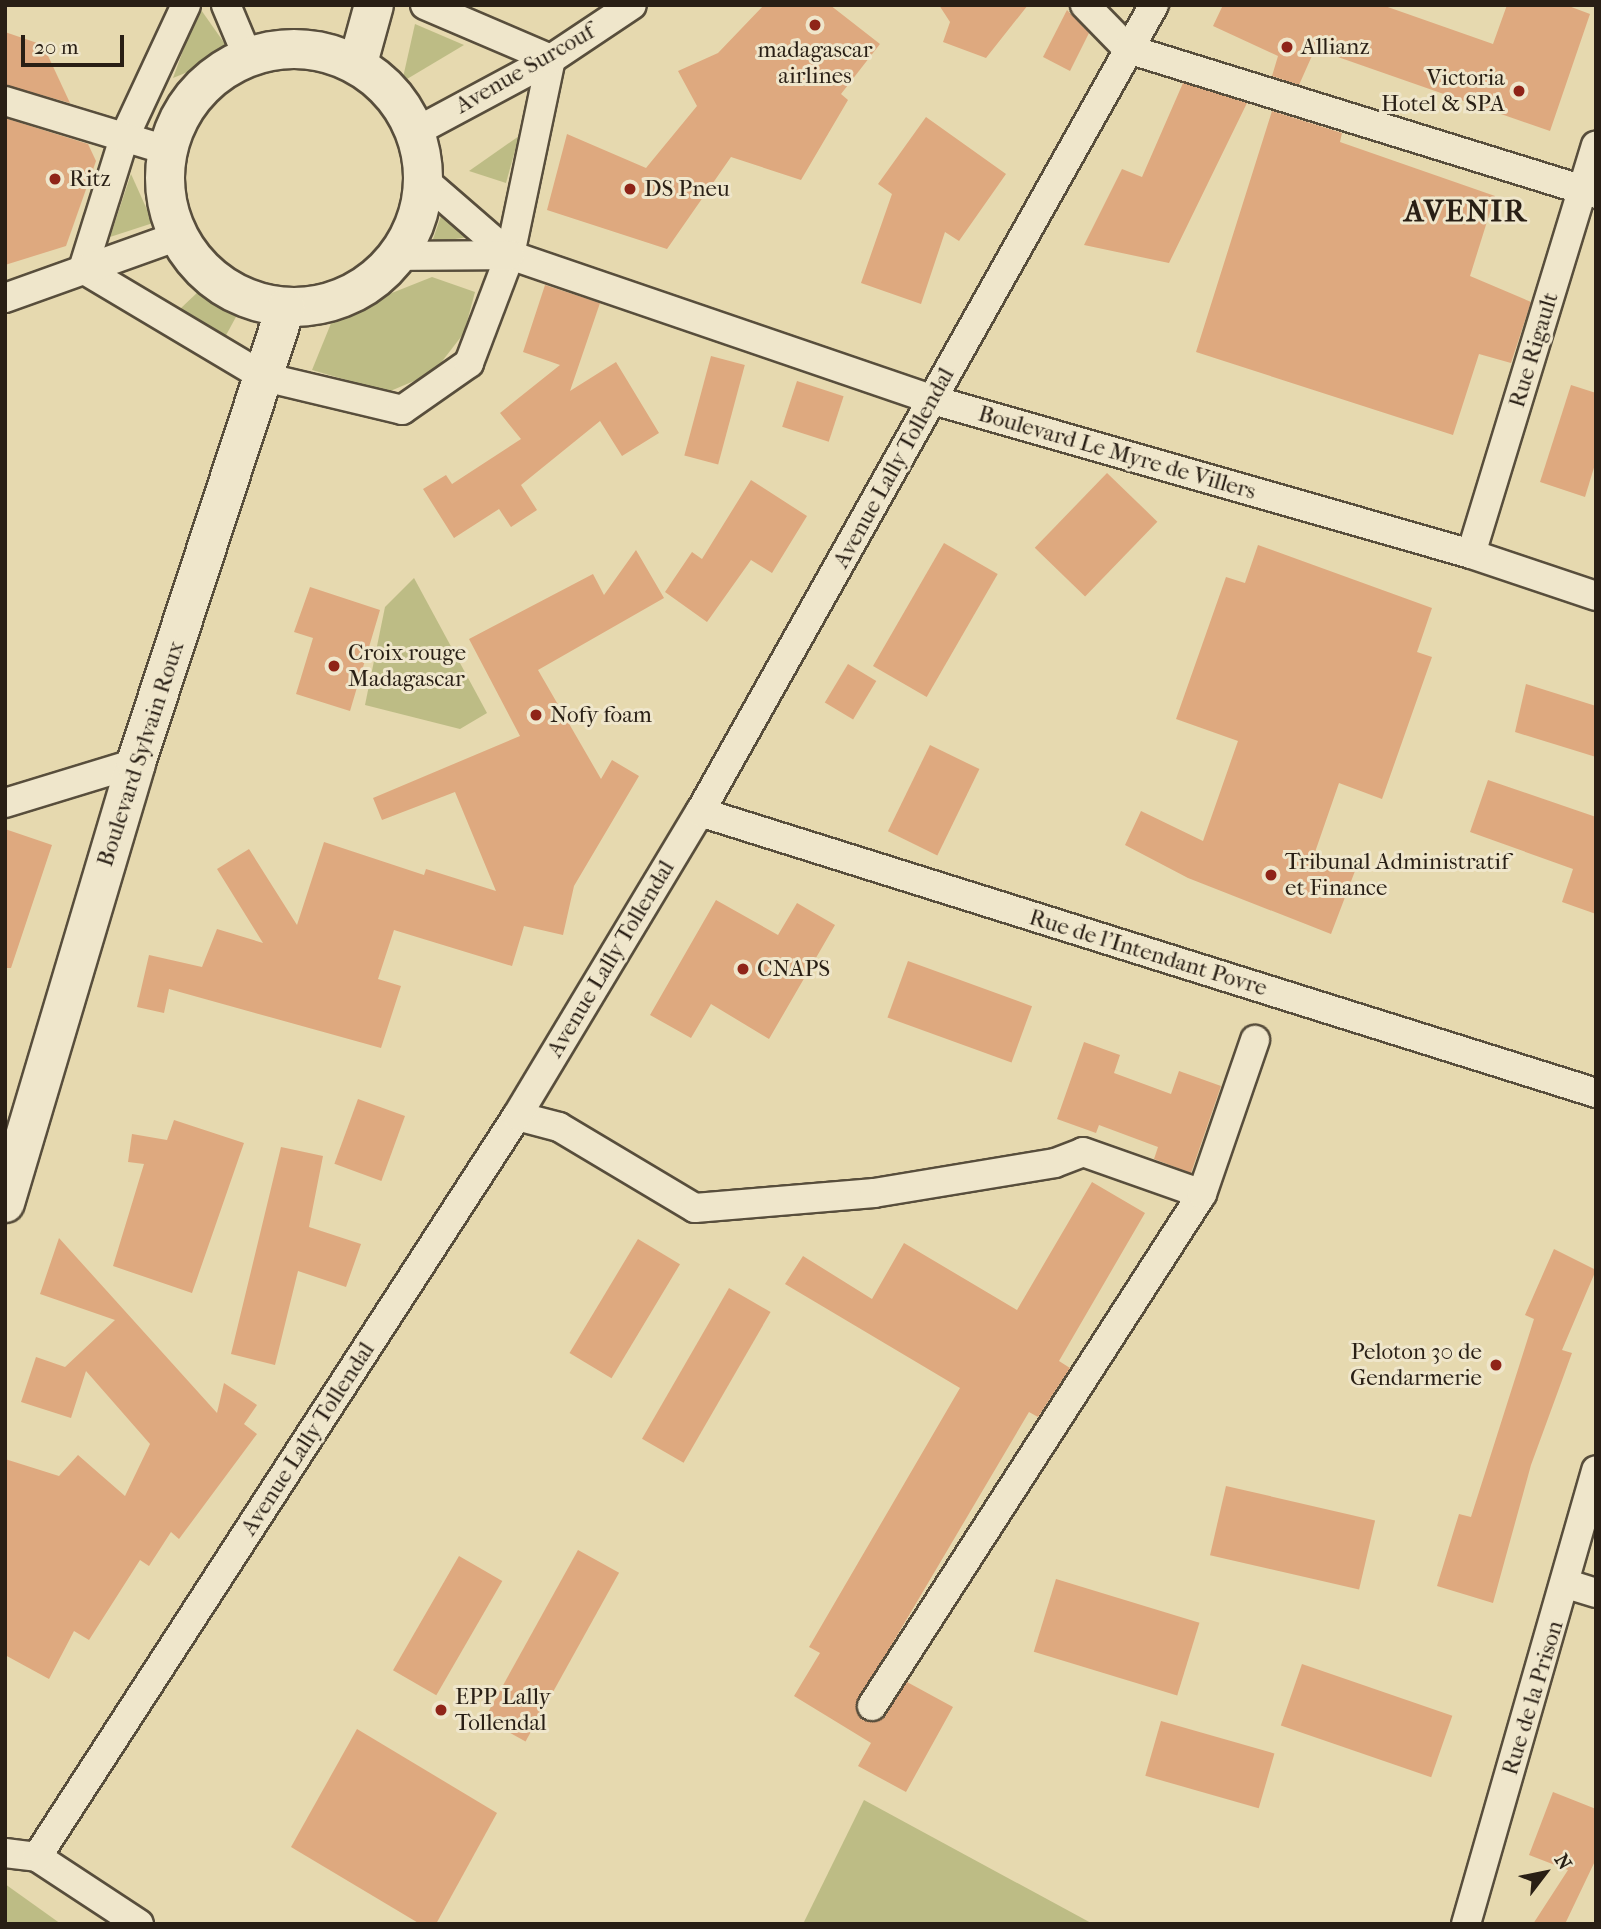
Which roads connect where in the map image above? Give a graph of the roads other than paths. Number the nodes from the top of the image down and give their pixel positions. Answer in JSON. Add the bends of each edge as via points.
{"nodes":[{"id":1,"x":186,"y":5,"type":"edge"},
{"id":2,"x":226,"y":5,"type":"edge"},
{"id":3,"x":374,"y":5,"type":"edge"},
{"id":4,"x":425,"y":5,"type":"edge"},
{"id":5,"x":632,"y":5,"type":"edge"},
{"id":6,"x":1085,"y":5,"type":"edge"},
{"id":7,"x":1154,"y":5,"type":"edge"},
{"id":8,"x":1128,"y":49,"type":"junction"},
{"id":9,"x":247,"y":55,"type":"junction"},
{"id":10,"x":551,"y":59,"type":"junction"},
{"id":11,"x":358,"y":63,"type":"junction"},
{"id":12,"x":5,"y":101,"type":"edge"},
{"id":13,"x":417,"y":131,"type":"junction"},
{"id":14,"x":124,"y":138,"type":"junction"},
{"id":15,"x":1596,"y":146,"type":"edge"},
{"id":16,"x":166,"y":150,"type":"junction"},
{"id":17,"x":425,"y":181,"type":"junction"},
{"id":18,"x":1589,"y":192,"type":"edge"},
{"id":19,"x":178,"y":236,"type":"junction"},
{"id":20,"x":510,"y":255,"type":"junction"},
{"id":21,"x":400,"y":256,"type":"junction"},
{"id":22,"x":83,"y":269,"type":"junction"},
{"id":23,"x":5,"y":298,"type":"edge"},
{"id":24,"x":286,"y":308,"type":"junction"},
{"id":25,"x":264,"y":377,"type":"junction"},
{"id":26,"x":933,"y":400,"type":"junction"},
{"id":27,"x":1471,"y":554,"type":"junction"},
{"id":28,"x":1596,"y":596,"type":"edge"},
{"id":29,"x":136,"y":764,"type":"junction"},
{"id":30,"x":5,"y":803,"type":"edge"},
{"id":31,"x":700,"y":812,"type":"junction"},
{"id":32,"x":1255,"y":1040,"type":"dead end"},
{"id":33,"x":1596,"y":1093,"type":"edge"},
{"id":34,"x":517,"y":1116,"type":"junction"},
{"id":35,"x":1202,"y":1194,"type":"junction"},
{"id":36,"x":5,"y":1203,"type":"edge"},
{"id":37,"x":1596,"y":1470,"type":"edge"},
{"id":38,"x":1567,"y":1584,"type":"junction"},
{"id":39,"x":1596,"y":1593,"type":"edge"},
{"id":40,"x":872,"y":1706,"type":"dead end"},
{"id":41,"x":5,"y":1853,"type":"edge"},
{"id":42,"x":37,"y":1857,"type":"junction"},
{"id":43,"x":139,"y":1924,"type":"edge"},
{"id":44,"x":1466,"y":1924,"type":"edge"}],
"edges":[{"from":1,"to":14,"type":"street"},
{"from":2,"to":9,"type":"street"},
{"from":3,"to":11,"type":"main road"},
{"from":4,"to":10,"type":"street"},
{"from":5,"to":10,"type":"street","name":"Avenue Surcouf"},
{"from":6,"to":8,"type":"street"},
{"from":7,"to":8,"type":"street","name":"Avenue Lally Tollendal"},
{"from":8,"to":18,"type":"street"},
{"from":8,"to":26,"type":"street","name":"Avenue Lally Tollendal"},
{"from":9,"to":11,"type":"main road","via":[[303,47]]},
{"from":9,"to":16,"type":"main road","via":[[195,92]]},
{"from":10,"to":13,"type":"street","name":"Avenue Surcouf"},
{"from":10,"to":20,"type":"street"},
{"from":11,"to":13,"type":"main road","via":[[393,92]]},
{"from":12,"to":14,"type":"street"},
{"from":13,"to":17,"type":"main road"},
{"from":14,"to":16,"type":"street"},
{"from":14,"to":22,"type":"street"},
{"from":15,"to":18,"type":"street","name":"Rue Rigault"},
{"from":16,"to":19,"type":"main road","via":[[164,194]]},
{"from":17,"to":20,"type":"street","name":"Boulevard Le Myre de Villers"},
{"from":17,"to":21,"type":"main road"},
{"from":18,"to":27,"type":"street","name":"Rue Rigault"},
{"from":19,"to":22,"type":"street"},
{"from":19,"to":24,"type":"main road","via":[[204,272],[242,297]]},
{"from":20,"to":21,"type":"street"},
{"from":20,"to":25,"type":"street","via":[[469,363],[401,410]]},
{"from":20,"to":26,"type":"street","name":"Boulevard Le Myre de Villers"},
{"from":21,"to":24,"type":"main road","via":[[369,286],[329,304]]},
{"from":22,"to":23,"type":"street"},
{"from":22,"to":25,"type":"street"},
{"from":24,"to":25,"type":"main road","name":"Boulevard Sylvain Roux"},
{"from":25,"to":29,"type":"main road","name":"Boulevard Sylvain Roux"},
{"from":26,"to":27,"type":"street","name":"Boulevard Le Myre de Villers"},
{"from":26,"to":31,"type":"street","name":"Avenue Lally Tollendal"},
{"from":27,"to":28,"type":"street","name":"Boulevard Le Myre de Villers"},
{"from":29,"to":30,"type":"street"},
{"from":29,"to":36,"type":"main road","name":"Boulevard Sylvain Roux"},
{"from":31,"to":33,"type":"street","name":"Rue de l'Intendant Povre"},
{"from":31,"to":34,"type":"street","name":"Avenue Lally Tollendal"},
{"from":32,"to":35,"type":"street"},
{"from":34,"to":35,"type":"street","via":[[559,1128],[695,1208],[874,1193],[1055,1163],[1083,1152]]},
{"from":34,"to":42,"type":"street","name":"Avenue Lally Tollendal"},
{"from":35,"to":40,"type":"street"},
{"from":37,"to":38,"type":"street","name":"Rue de la Prison"},
{"from":38,"to":39,"type":"street"},
{"from":38,"to":44,"type":"street","name":"Rue de la Prison"},
{"from":41,"to":42,"type":"street"},
{"from":42,"to":43,"type":"street"}]}
